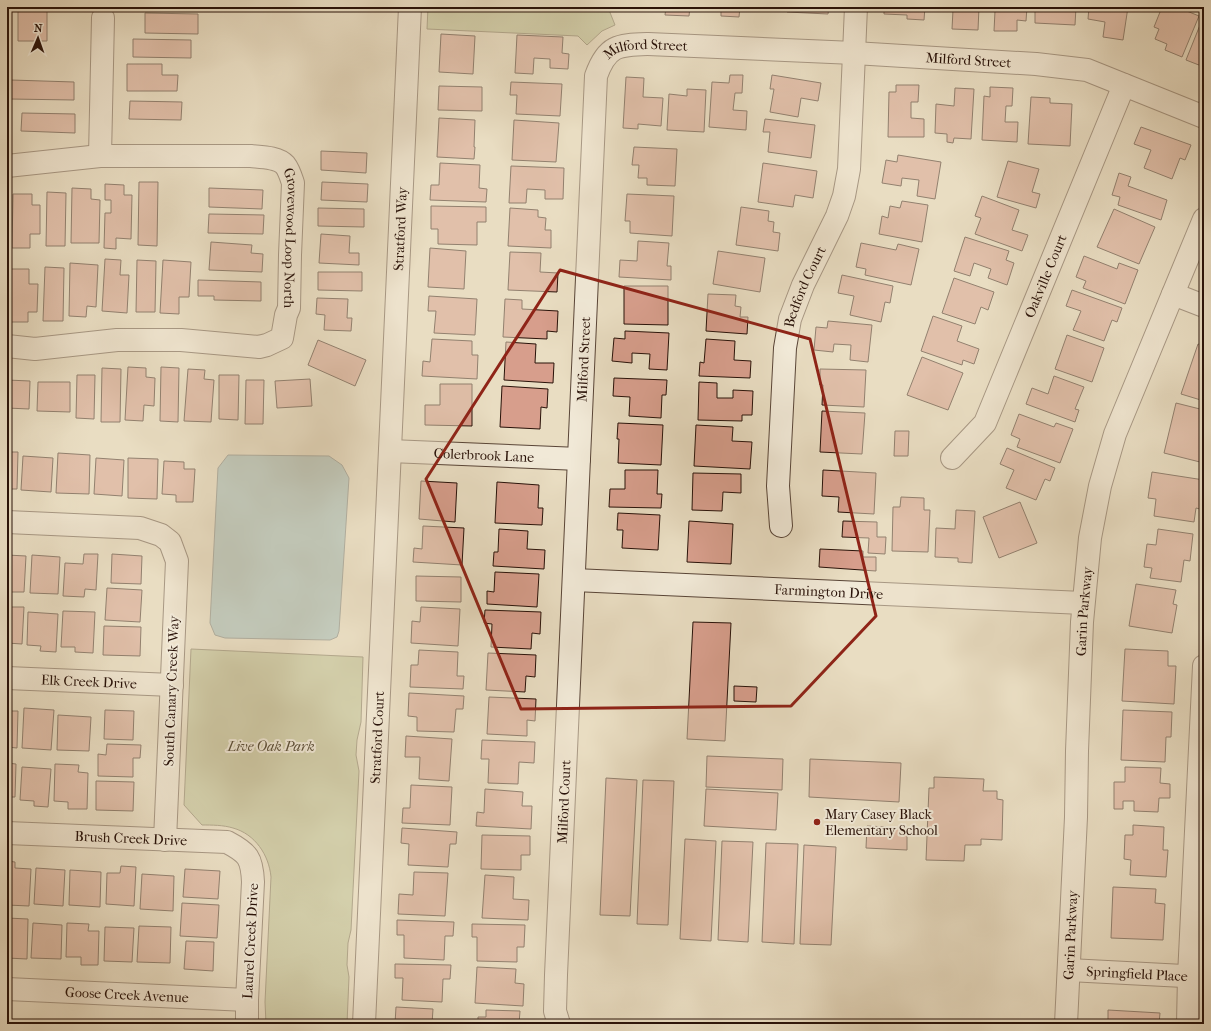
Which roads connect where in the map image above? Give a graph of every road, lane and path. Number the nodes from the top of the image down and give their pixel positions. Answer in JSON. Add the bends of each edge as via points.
{"nodes":[{"id":1,"x":410,"y":7,"type":"edge"},
{"id":2,"x":856,"y":7,"type":"edge"},
{"id":3,"x":103,"y":18,"type":"dead end"},
{"id":4,"x":854,"y":53,"type":"junction"},
{"id":5,"x":1124,"y":85,"type":"junction"},
{"id":6,"x":1204,"y":117,"type":"edge"},
{"id":7,"x":100,"y":156,"type":"junction"},
{"id":8,"x":7,"y":166,"type":"edge"},
{"id":9,"x":1204,"y":219,"type":"edge"},
{"id":10,"x":1173,"y":294,"type":"junction"},
{"id":11,"x":1204,"y":306,"type":"edge"},
{"id":12,"x":7,"y":346,"type":"edge"},
{"id":13,"x":390,"y":451,"type":"junction"},
{"id":14,"x":952,"y":458,"type":"dead end"},
{"id":15,"x":579,"y":459,"type":"junction"},
{"id":16,"x":7,"y":522,"type":"edge"},
{"id":17,"x":781,"y":526,"type":"dead end"},
{"id":18,"x":574,"y":580,"type":"junction"},
{"id":19,"x":1084,"y":603,"type":"junction"},
{"id":20,"x":1204,"y":666,"type":"edge"},
{"id":21,"x":7,"y":678,"type":"edge"},
{"id":22,"x":172,"y":685,"type":"junction"},
{"id":23,"x":1201,"y":778,"type":"edge"},
{"id":24,"x":7,"y":833,"type":"edge"},
{"id":25,"x":165,"y":840,"type":"junction"},
{"id":26,"x":248,"y":858,"type":"joint"},
{"id":27,"x":1069,"y":970,"type":"junction"},
{"id":28,"x":1196,"y":977,"type":"edge"},
{"id":29,"x":7,"y":989,"type":"edge"},
{"id":30,"x":247,"y":1000,"type":"junction"},
{"id":31,"x":247,"y":1024,"type":"edge"},
{"id":32,"x":364,"y":1024,"type":"edge"},
{"id":33,"x":559,"y":1024,"type":"edge"},
{"id":34,"x":1066,"y":1024,"type":"edge"},
{"id":35,"x":1188,"y":1024,"type":"edge"}],
"edges":[{"from":1,"to":13,"type":"street","name":"Stratford Way"},
{"from":2,"to":4,"type":"street","name":"Bedford Court"},
{"from":3,"to":7,"type":"street"},
{"from":4,"to":5,"type":"street","name":"Milford Street","via":[[1036,64],[1087,70]]},
{"from":4,"to":15,"type":"street","name":"Milford Street","via":[[648,44],[625,45],[611,50],[601,62],[596,76]]},
{"from":4,"to":17,"type":"street","name":"Bedford Court","via":[[849,169],[844,196],[837,216],[797,298],[785,348],[778,486]]},
{"from":5,"to":6,"type":"street","name":"Milford Street"},
{"from":5,"to":14,"type":"street","name":"Oakville Court","via":[[985,423]]},
{"from":7,"to":8,"type":"street","name":"Grovewood Loop North"},
{"from":7,"to":12,"type":"street","name":"Grovewood Loop North","via":[[251,156],[275,159],[285,164],[293,183],[289,308],[282,338],[259,347],[181,340],[117,340],[35,350]]},
{"from":9,"to":10,"type":"street","name":"Garin Parkway"},
{"from":10,"to":11,"type":"street"},
{"from":10,"to":19,"type":"street","name":"Garin Parkway","via":[[1116,434],[1100,486],[1090,538]]},
{"from":13,"to":15,"type":"street","name":"Colerbrook Lane"},
{"from":13,"to":32,"type":"street","name":"Stratford Court"},
{"from":15,"to":18,"type":"street","name":"Milford Street"},
{"from":16,"to":22,"type":"street","name":"South Canary Creek Way","via":[[140,528],[161,535],[170,542],[177,561]]},
{"from":18,"to":19,"type":"street","name":"Farmington Drive"},
{"from":18,"to":33,"type":"street","name":"Milford Court","via":[[555,1012]]},
{"from":19,"to":27,"type":"street","name":"Garin Parkway"},
{"from":20,"to":23,"type":"street"},
{"from":21,"to":22,"type":"street","name":"Elk Creek Drive"},
{"from":22,"to":25,"type":"street","name":"South Canary Creek Way"},
{"from":23,"to":28,"type":"street"},
{"from":24,"to":25,"type":"street","name":"Brush Creek Drive"},
{"from":25,"to":26,"type":"street","name":"Brush Creek Drive","via":[[227,842],[239,848]]},
{"from":26,"to":30,"type":"street","name":"Laurel Creek Drive","via":[[253,868],[253,882]]},
{"from":27,"to":28,"type":"street","name":"Springfield Place"},
{"from":27,"to":34,"type":"street","name":"Garin Parkway"},
{"from":28,"to":35,"type":"street"},
{"from":29,"to":30,"type":"street","name":"Goose Creek Avenue"},
{"from":30,"to":31,"type":"street","name":"Laurel Creek Drive"}]}
